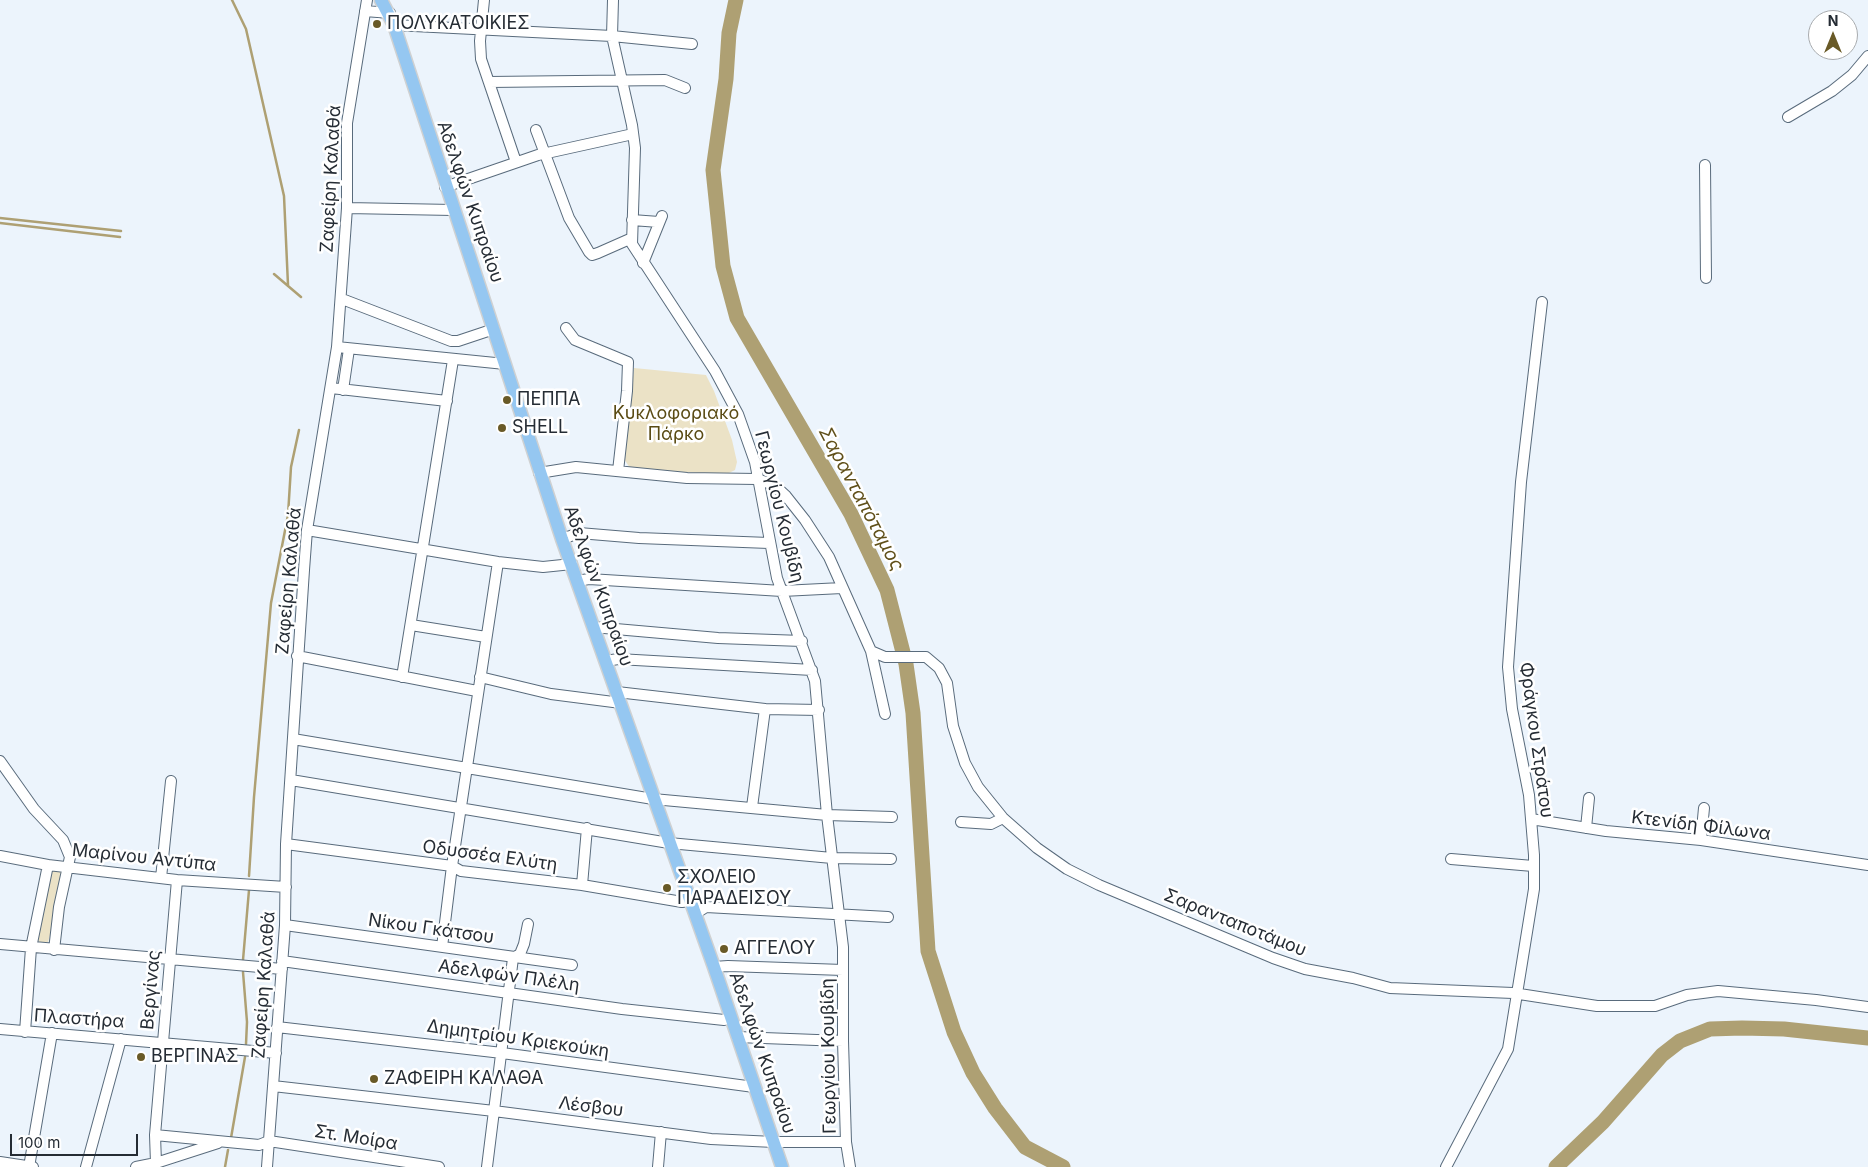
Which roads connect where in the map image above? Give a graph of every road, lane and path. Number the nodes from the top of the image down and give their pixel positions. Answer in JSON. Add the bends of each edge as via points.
{"nodes":[{"id":1,"x":367,"y":0,"type":"edge"},
{"id":2,"x":381,"y":0,"type":"edge"},
{"id":3,"x":389,"y":0,"type":"edge"},
{"id":4,"x":484,"y":0,"type":"edge"},
{"id":5,"x":613,"y":0,"type":"edge"},
{"id":6,"x":366,"y":11,"type":"junction"},
{"id":7,"x":392,"y":19,"type":"junction"},
{"id":8,"x":481,"y":29,"type":"junction"},
{"id":9,"x":612,"y":36,"type":"junction"},
{"id":10,"x":692,"y":44,"type":"dead end"},
{"id":11,"x":1868,"y":56,"type":"edge"},
{"id":12,"x":621,"y":80,"type":"junction"},
{"id":13,"x":489,"y":82,"type":"junction"},
{"id":14,"x":685,"y":88,"type":"dead end"},
{"id":15,"x":1788,"y":118,"type":"dead end"},
{"id":16,"x":536,"y":130,"type":"dead end"},
{"id":17,"x":633,"y":134,"type":"junction"},
{"id":18,"x":546,"y":154,"type":"junction"},
{"id":19,"x":516,"y":162,"type":"junction"},
{"id":20,"x":1705,"y":165,"type":"dead end"},
{"id":21,"x":445,"y":187,"type":"junction"},
{"id":22,"x":347,"y":208,"type":"junction"},
{"id":23,"x":454,"y":210,"type":"junction"},
{"id":24,"x":632,"y":220,"type":"junction"},
{"id":25,"x":632,"y":238,"type":"junction"},
{"id":26,"x":643,"y":263,"type":"junction"},
{"id":27,"x":1706,"y":278,"type":"dead end"},
{"id":28,"x":342,"y":299,"type":"junction"},
{"id":29,"x":1542,"y":302,"type":"dead end"},
{"id":30,"x":566,"y":328,"type":"dead end"},
{"id":31,"x":494,"y":329,"type":"junction"},
{"id":32,"x":337,"y":347,"type":"junction"},
{"id":33,"x":349,"y":349,"type":"junction"},
{"id":34,"x":454,"y":360,"type":"junction"},
{"id":35,"x":505,"y":364,"type":"junction"},
{"id":36,"x":331,"y":388,"type":"junction"},
{"id":37,"x":343,"y":390,"type":"junction"},
{"id":38,"x":447,"y":401,"type":"junction"},
{"id":39,"x":618,"y":471,"type":"junction"},
{"id":40,"x":539,"y":473,"type":"junction"},
{"id":41,"x":757,"y":478,"type":"junction"},
{"id":42,"x":308,"y":530,"type":"junction"},
{"id":43,"x":562,"y":539,"type":"junction"},
{"id":44,"x":769,"y":543,"type":"junction"},
{"id":45,"x":423,"y":550,"type":"junction"},
{"id":46,"x":498,"y":562,"type":"junction"},
{"id":47,"x":572,"y":564,"type":"junction"},
{"id":48,"x":577,"y":582,"type":"junction"},
{"id":49,"x":842,"y":588,"type":"junction"},
{"id":50,"x":782,"y":591,"type":"junction"},
{"id":51,"x":411,"y":625,"type":"junction"},
{"id":52,"x":594,"y":626,"type":"junction"},
{"id":53,"x":486,"y":637,"type":"junction"},
{"id":54,"x":802,"y":641,"type":"junction"},
{"id":55,"x":871,"y":651,"type":"junction"},
{"id":56,"x":298,"y":656,"type":"junction"},
{"id":57,"x":606,"y":661,"type":"junction"},
{"id":58,"x":812,"y":670,"type":"junction"},
{"id":59,"x":402,"y":677,"type":"junction"},
{"id":60,"x":480,"y":677,"type":"junction"},
{"id":61,"x":477,"y":691,"type":"junction"},
{"id":62,"x":619,"y":698,"type":"junction"},
{"id":63,"x":764,"y":708,"type":"junction"},
{"id":64,"x":818,"y":710,"type":"junction"},
{"id":65,"x":885,"y":714,"type":"dead end"},
{"id":66,"x":293,"y":739,"type":"junction"},
{"id":67,"x":1,"y":761,"type":"edge"},
{"id":68,"x":466,"y":766,"type":"junction"},
{"id":69,"x":290,"y":780,"type":"junction"},
{"id":70,"x":171,"y":781,"type":"dead end"},
{"id":71,"x":653,"y":798,"type":"junction"},
{"id":72,"x":1589,"y":798,"type":"dead end"},
{"id":73,"x":461,"y":807,"type":"junction"},
{"id":74,"x":752,"y":807,"type":"junction"},
{"id":75,"x":1704,"y":808,"type":"dead end"},
{"id":76,"x":827,"y":815,"type":"junction"},
{"id":77,"x":892,"y":817,"type":"dead end"},
{"id":78,"x":1003,"y":818,"type":"junction"},
{"id":79,"x":1531,"y":819,"type":"junction"},
{"id":80,"x":962,"y":822,"type":"dead end"},
{"id":81,"x":587,"y":828,"type":"junction"},
{"id":82,"x":1586,"y":828,"type":"junction"},
{"id":83,"x":1701,"y":840,"type":"junction"},
{"id":84,"x":669,"y":843,"type":"junction"},
{"id":85,"x":286,"y":844,"type":"junction"},
{"id":86,"x":0,"y":856,"type":"edge"},
{"id":87,"x":832,"y":858,"type":"junction"},
{"id":88,"x":891,"y":859,"type":"dead end"},
{"id":89,"x":1451,"y":859,"type":"dead end"},
{"id":90,"x":48,"y":865,"type":"junction"},
{"id":91,"x":1868,"y":865,"type":"edge"},
{"id":92,"x":452,"y":866,"type":"junction"},
{"id":93,"x":1534,"y":866,"type":"junction"},
{"id":94,"x":70,"y":867,"type":"junction"},
{"id":95,"x":161,"y":878,"type":"junction"},
{"id":96,"x":176,"y":880,"type":"junction"},
{"id":97,"x":582,"y":885,"type":"junction"},
{"id":98,"x":286,"y":887,"type":"junction"},
{"id":99,"x":689,"y":901,"type":"junction"},
{"id":100,"x":695,"y":914,"type":"junction"},
{"id":101,"x":839,"y":916,"type":"junction"},
{"id":102,"x":888,"y":917,"type":"dead end"},
{"id":103,"x":528,"y":924,"type":"dead end"},
{"id":104,"x":285,"y":925,"type":"junction"},
{"id":105,"x":0,"y":944,"type":"edge"},
{"id":106,"x":442,"y":947,"type":"junction"},
{"id":107,"x":31,"y":948,"type":"junction"},
{"id":108,"x":54,"y":950,"type":"junction"},
{"id":109,"x":513,"y":958,"type":"junction"},
{"id":110,"x":171,"y":959,"type":"junction"},
{"id":111,"x":282,"y":965,"type":"junction"},
{"id":112,"x":572,"y":965,"type":"dead end"},
{"id":113,"x":714,"y":967,"type":"junction"},
{"id":114,"x":843,"y":970,"type":"junction"},
{"id":115,"x":510,"y":994,"type":"junction"},
{"id":116,"x":1518,"y":995,"type":"junction"},
{"id":117,"x":1868,"y":1008,"type":"edge"},
{"id":118,"x":730,"y":1017,"type":"junction"},
{"id":119,"x":276,"y":1027,"type":"junction"},
{"id":120,"x":0,"y":1029,"type":"edge"},
{"id":121,"x":25,"y":1032,"type":"junction"},
{"id":122,"x":52,"y":1034,"type":"junction"},
{"id":123,"x":737,"y":1037,"type":"junction"},
{"id":124,"x":122,"y":1038,"type":"junction"},
{"id":125,"x":843,"y":1041,"type":"junction"},
{"id":126,"x":163,"y":1042,"type":"junction"},
{"id":127,"x":276,"y":1053,"type":"junction"},
{"id":128,"x":502,"y":1053,"type":"junction"},
{"id":129,"x":273,"y":1086,"type":"junction"},
{"id":130,"x":754,"y":1088,"type":"junction"},
{"id":131,"x":494,"y":1111,"type":"junction"},
{"id":132,"x":661,"y":1132,"type":"junction"},
{"id":133,"x":155,"y":1135,"type":"junction"},
{"id":134,"x":221,"y":1142,"type":"junction"},
{"id":135,"x":269,"y":1142,"type":"junction"},
{"id":136,"x":774,"y":1142,"type":"junction"},
{"id":137,"x":846,"y":1142,"type":"junction"},
{"id":138,"x":0,"y":1162,"type":"edge"},
{"id":139,"x":156,"y":1163,"type":"junction"},
{"id":140,"x":424,"y":1166,"type":"edge"},
{"id":141,"x":31,"y":1167,"type":"edge"},
{"id":142,"x":86,"y":1167,"type":"edge"},
{"id":143,"x":136,"y":1167,"type":"edge"},
{"id":144,"x":268,"y":1167,"type":"edge"},
{"id":145,"x":439,"y":1167,"type":"edge"},
{"id":146,"x":487,"y":1167,"type":"edge"},
{"id":147,"x":658,"y":1167,"type":"edge"},
{"id":148,"x":782,"y":1167,"type":"edge"},
{"id":149,"x":850,"y":1167,"type":"edge"},
{"id":150,"x":1446,"y":1167,"type":"edge"}],
"edges":[{"from":1,"to":6,"type":"street","name":"Ζαφείρη Καλαθά"},
{"from":2,"to":7,"type":"main road","name":"Αδελφών Κυπραίου"},
{"from":3,"to":7,"type":"main road","name":"Αδελφών Κυπραίου"},
{"from":4,"to":8,"type":"street"},
{"from":5,"to":9,"type":"street","name":"Γεωργίου Κουβίδη"},
{"from":6,"to":7,"type":"street"},
{"from":6,"to":22,"type":"street","name":"Ζαφείρη Καλαθά","via":[[347,123]]},
{"from":7,"to":8,"type":"street"},
{"from":7,"to":21,"type":"main road","name":"Αδελφών Κυπραίου"},
{"from":8,"to":9,"type":"street"},
{"from":8,"to":13,"type":"street","via":[[481,59]]},
{"from":9,"to":10,"type":"street"},
{"from":9,"to":12,"type":"street","name":"Γεωργίου Κουβίδη"},
{"from":11,"to":15,"type":"street","via":[[1832,91]]},
{"from":12,"to":13,"type":"street"},
{"from":12,"to":14,"type":"street","via":[[665,80]]},
{"from":12,"to":17,"type":"street","name":"Γεωργίου Κουβίδη"},
{"from":13,"to":19,"type":"street"},
{"from":16,"to":18,"type":"street"},
{"from":17,"to":18,"type":"street"},
{"from":17,"to":24,"type":"street","name":"Γεωργίου Κουβίδη"},
{"from":18,"to":19,"type":"street"},
{"from":18,"to":25,"type":"street","via":[[569,218],[589,252],[598,253]]},
{"from":19,"to":21,"type":"street"},
{"from":20,"to":27,"type":"street"},
{"from":21,"to":23,"type":"main road","name":"Αδελφών Κυπραίου"},
{"from":22,"to":23,"type":"street"},
{"from":22,"to":28,"type":"street","name":"Ζαφείρη Καλαθά"},
{"from":23,"to":31,"type":"main road","name":"Αδελφών Κυπραίου"},
{"from":24,"to":25,"type":"street","name":"Γεωργίου Κουβίδη"},
{"from":24,"to":26,"type":"street","via":[[661,219]]},
{"from":25,"to":26,"type":"street","name":"Γεωργίου Κουβίδη"},
{"from":26,"to":41,"type":"street","name":"Γεωργίου Κουβίδη","via":[[715,371],[738,414],[755,462]]},
{"from":28,"to":31,"type":"street","via":[[451,341]]},
{"from":28,"to":32,"type":"street","name":"Ζαφείρη Καλαθά"},
{"from":29,"to":79,"type":"street","name":"Φράγκου Στράτου","via":[[1520,482],[1508,666]]},
{"from":30,"to":39,"type":"street","via":[[574,340],[628,362],[628,390]]},
{"from":31,"to":35,"type":"main road","name":"Αδελφών Κυπραίου"},
{"from":32,"to":33,"type":"street"},
{"from":32,"to":36,"type":"street","name":"Ζαφείρη Καλαθά"},
{"from":33,"to":34,"type":"street"},
{"from":33,"to":37,"type":"street"},
{"from":34,"to":35,"type":"street"},
{"from":34,"to":38,"type":"street"},
{"from":35,"to":40,"type":"main road","name":"Αδελφών Κυπραίου"},
{"from":36,"to":37,"type":"street"},
{"from":36,"to":42,"type":"street","name":"Ζαφείρη Καλαθά"},
{"from":37,"to":38,"type":"street"},
{"from":38,"to":45,"type":"street"},
{"from":39,"to":40,"type":"street","via":[[576,467]]},
{"from":39,"to":41,"type":"street","via":[[687,478]]},
{"from":40,"to":43,"type":"main road","name":"Αδελφών Κυπραίου"},
{"from":41,"to":44,"type":"street","name":"Γεωργίου Κουβίδη"},
{"from":41,"to":49,"type":"street","via":[[780,490],[805,520],[829,557]]},
{"from":42,"to":45,"type":"street"},
{"from":42,"to":56,"type":"street","name":"Ζαφείρη Καλαθά"},
{"from":43,"to":44,"type":"street","via":[[579,533]]},
{"from":43,"to":47,"type":"main road","name":"Αδελφών Κυπραίου"},
{"from":44,"to":50,"type":"street","name":"Γεωργίου Κουβίδη"},
{"from":45,"to":46,"type":"street"},
{"from":45,"to":51,"type":"street"},
{"from":46,"to":47,"type":"street","via":[[543,568]]},
{"from":46,"to":53,"type":"street"},
{"from":47,"to":48,"type":"main road","name":"Αδελφών Κυπραίου"},
{"from":48,"to":50,"type":"street","via":[[589,579]]},
{"from":48,"to":52,"type":"main road","name":"Αδελφών Κυπραίου"},
{"from":49,"to":50,"type":"street"},
{"from":49,"to":55,"type":"street"},
{"from":50,"to":54,"type":"street","name":"Γεωργίου Κουβίδη"},
{"from":51,"to":53,"type":"street"},
{"from":51,"to":59,"type":"street"},
{"from":52,"to":54,"type":"street","via":[[718,638]]},
{"from":52,"to":57,"type":"main road","name":"Αδελφών Κυπραίου"},
{"from":53,"to":60,"type":"street"},
{"from":54,"to":58,"type":"street","name":"Γεωργίου Κουβίδη"},
{"from":55,"to":65,"type":"street"},
{"from":55,"to":78,"type":"street","name":"Σαρανταποτάμου","via":[[878,656],[926,657],[933,662],[945,678],[954,732],[965,763],[978,787]]},
{"from":56,"to":59,"type":"street"},
{"from":56,"to":66,"type":"street","name":"Ζαφείρη Καλαθά"},
{"from":57,"to":58,"type":"street"},
{"from":57,"to":62,"type":"main road","name":"Αδελφών Κυπραίου"},
{"from":58,"to":64,"type":"street","name":"Γεωργίου Κουβίδη"},
{"from":59,"to":61,"type":"street"},
{"from":60,"to":61,"type":"street"},
{"from":60,"to":62,"type":"street","via":[[551,694]]},
{"from":61,"to":68,"type":"street"},
{"from":62,"to":63,"type":"street"},
{"from":62,"to":71,"type":"main road","name":"Αδελφών Κυπραίου"},
{"from":63,"to":64,"type":"street"},
{"from":63,"to":74,"type":"street"},
{"from":64,"to":76,"type":"street","name":"Γεωργίου Κουβίδη"},
{"from":66,"to":68,"type":"street"},
{"from":66,"to":69,"type":"street","name":"Ζαφείρη Καλαθά"},
{"from":67,"to":94,"type":"street","via":[[34,809],[63,840],[70,857]]},
{"from":68,"to":71,"type":"street"},
{"from":68,"to":73,"type":"street"},
{"from":69,"to":73,"type":"street"},
{"from":69,"to":85,"type":"street","name":"Ζαφείρη Καλαθά"},
{"from":70,"to":95,"type":"street"},
{"from":71,"to":74,"type":"street"},
{"from":71,"to":84,"type":"main road","name":"Αδελφών Κυπραίου"},
{"from":72,"to":82,"type":"street"},
{"from":73,"to":81,"type":"street"},
{"from":73,"to":92,"type":"street"},
{"from":74,"to":76,"type":"street"},
{"from":75,"to":83,"type":"street"},
{"from":76,"to":77,"type":"street"},
{"from":76,"to":87,"type":"street","name":"Γεωργίου Κουβίδη"},
{"from":78,"to":80,"type":"street","via":[[991,824]]},
{"from":78,"to":116,"type":"street","name":"Σαρανταποτάμου","via":[[1067,869],[1292,965],[1403,990]]},
{"from":79,"to":82,"type":"street","name":"Κτενίδη Φίλωνα"},
{"from":79,"to":93,"type":"street","name":"Φράγκου Στράτου"},
{"from":81,"to":84,"type":"street"},
{"from":81,"to":97,"type":"street"},
{"from":82,"to":83,"type":"street","name":"Κτενίδη Φίλωνα"},
{"from":83,"to":91,"type":"street","name":"Κτενίδη Φίλωνα"},
{"from":84,"to":87,"type":"street"},
{"from":84,"to":99,"type":"main road","name":"Αδελφών Κυπραίου"},
{"from":85,"to":92,"type":"street","name":"Οδυσσέα Ελύτη"},
{"from":85,"to":98,"type":"street","name":"Ζαφείρη Καλαθά"},
{"from":86,"to":90,"type":"street","name":"Μαρίνου Αντύπα"},
{"from":87,"to":88,"type":"street"},
{"from":87,"to":101,"type":"street","name":"Γεωργίου Κουβίδη"},
{"from":89,"to":93,"type":"street"},
{"from":90,"to":94,"type":"street","name":"Μαρίνου Αντύπα"},
{"from":90,"to":107,"type":"street"},
{"from":92,"to":97,"type":"street","name":"Οδυσσέα Ελύτη","via":[[461,871]]},
{"from":92,"to":106,"type":"street"},
{"from":93,"to":116,"type":"street","name":"Φράγκου Στράτου","via":[[1534,889]]},
{"from":94,"to":95,"type":"street","name":"Μαρίνου Αντύπα"},
{"from":94,"to":108,"type":"street","via":[[59,907]]},
{"from":95,"to":96,"type":"street","name":"Μαρίνου Αντύπα"},
{"from":96,"to":98,"type":"street","name":"Μαρίνου Αντύπα"},
{"from":96,"to":110,"type":"street","name":"Βεργίνας"},
{"from":97,"to":99,"type":"street","name":"Οδυσσέα Ελύτη"},
{"from":98,"to":104,"type":"street","name":"Ζαφείρη Καλαθά"},
{"from":99,"to":100,"type":"main road","name":"Αδελφών Κυπραίου"},
{"from":100,"to":101,"type":"street","via":[[706,907]]},
{"from":100,"to":113,"type":"main road","name":"Αδελφών Κυπραίου"},
{"from":101,"to":102,"type":"street"},
{"from":101,"to":114,"type":"street","name":"Γεωργίου Κουβίδη"},
{"from":103,"to":109,"type":"street","via":[[520,954]]},
{"from":104,"to":106,"type":"street","name":"Νίκου Γκάτσου"},
{"from":104,"to":111,"type":"street","name":"Ζαφείρη Καλαθά"},
{"from":105,"to":107,"type":"street","name":"Αδελφών Πλέλη"},
{"from":106,"to":109,"type":"street","name":"Νίκου Γκάτσου"},
{"from":107,"to":108,"type":"street","name":"Αδελφών Πλέλη"},
{"from":107,"to":121,"type":"street"},
{"from":108,"to":110,"type":"street","name":"Αδελφών Πλέλη"},
{"from":109,"to":112,"type":"street","name":"Νίκου Γκάτσου"},
{"from":109,"to":115,"type":"street"},
{"from":110,"to":111,"type":"street","name":"Αδελφών Πλέλη"},
{"from":110,"to":126,"type":"street","name":"Βεργίνας"},
{"from":111,"to":115,"type":"street","name":"Αδελφών Πλέλη","via":[[354,969]]},
{"from":111,"to":119,"type":"street","name":"Ζαφείρη Καλαθά"},
{"from":113,"to":114,"type":"street"},
{"from":113,"to":118,"type":"main road","name":"Αδελφών Κυπραίου"},
{"from":114,"to":125,"type":"street","name":"Γεωργίου Κουβίδη"},
{"from":115,"to":118,"type":"street","name":"Αδελφών Πλέλη","via":[[724,1020]]},
{"from":115,"to":128,"type":"street"},
{"from":116,"to":117,"type":"street","name":"Σαρανταποτάμου","via":[[1598,1006],[1643,1007],[1687,995],[1718,991]]},
{"from":116,"to":150,"type":"street","name":"Φράγκου Στράτου","via":[[1508,1049]]},
{"from":118,"to":123,"type":"main road","name":"Αδελφών Κυπραίου"},
{"from":119,"to":127,"type":"street","name":"Ζαφείρη Καλαθά"},
{"from":119,"to":128,"type":"street","name":"Δημητρίου Κριεκούκη"},
{"from":120,"to":121,"type":"street","name":"Πλαστήρα"},
{"from":121,"to":122,"type":"street","name":"Πλαστήρα"},
{"from":122,"to":124,"type":"street","name":"Πλαστήρα"},
{"from":122,"to":141,"type":"street"},
{"from":123,"to":125,"type":"street"},
{"from":123,"to":130,"type":"main road","name":"Αδελφών Κυπραίου"},
{"from":124,"to":126,"type":"street","name":"Πλαστήρα"},
{"from":124,"to":142,"type":"street"},
{"from":125,"to":137,"type":"street","name":"Γεωργίου Κουβίδη"},
{"from":126,"to":127,"type":"street","name":"Πλαστήρα"},
{"from":126,"to":133,"type":"street","name":"Βεργίνας"},
{"from":127,"to":129,"type":"street","name":"Ζαφείρη Καλαθά"},
{"from":128,"to":130,"type":"street","name":"Δημητρίου Κριεκούκη"},
{"from":128,"to":131,"type":"street"},
{"from":129,"to":131,"type":"street","name":"Λέσβου"},
{"from":129,"to":135,"type":"street","name":"Ζαφείρη Καλαθά"},
{"from":130,"to":136,"type":"main road","name":"Αδελφών Κυπραίου"},
{"from":131,"to":132,"type":"street","name":"Λέσβου"},
{"from":131,"to":146,"type":"street"},
{"from":132,"to":136,"type":"street","name":"Λέσβου","via":[[710,1139]]},
{"from":132,"to":147,"type":"street"},
{"from":133,"to":134,"type":"street","name":"Στ. Μοίρα"},
{"from":133,"to":139,"type":"street","name":"Βεργίνας"},
{"from":134,"to":135,"type":"street","name":"Στ. Μοίρα","via":[[260,1145]]},
{"from":134,"to":139,"type":"street"},
{"from":135,"to":140,"type":"street","name":"Στ. Μοίρα"},
{"from":135,"to":144,"type":"street","name":"Ζαφείρη Καλαθά"},
{"from":136,"to":137,"type":"street","name":"Λέσβου"},
{"from":136,"to":148,"type":"main road","name":"Αδελφών Κυπραίου"},
{"from":137,"to":149,"type":"street","name":"Γεωργίου Κουβίδη"},
{"from":138,"to":141,"type":"street"},
{"from":139,"to":143,"type":"street"},
{"from":140,"to":145,"type":"street","name":"Στ. Μοίρα"}]}
